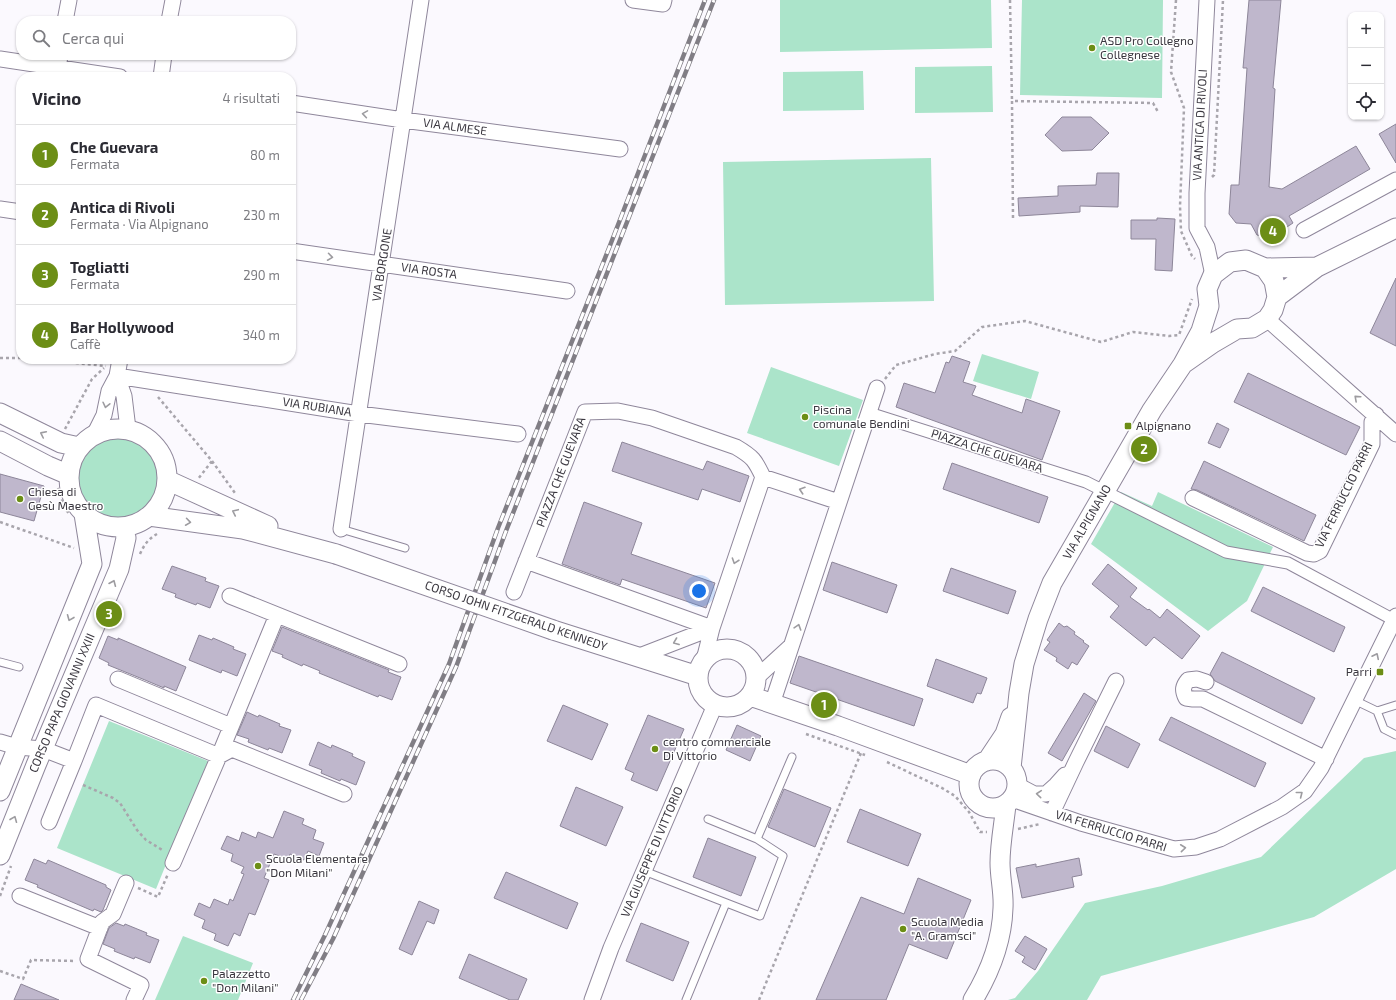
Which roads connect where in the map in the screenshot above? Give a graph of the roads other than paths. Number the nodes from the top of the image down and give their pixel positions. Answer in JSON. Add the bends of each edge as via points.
{"nodes":[{"id":1,"x":69,"y":0,"type":"edge"},
{"id":2,"x":173,"y":0,"type":"edge"},
{"id":3,"x":421,"y":0,"type":"edge"},
{"id":4,"x":633,"y":0,"type":"edge"},
{"id":5,"x":1207,"y":0,"type":"edge"},
{"id":6,"x":664,"y":2,"type":"edge"},
{"id":7,"x":67,"y":16,"type":"edge"},
{"id":8,"x":170,"y":16,"type":"edge"},
{"id":9,"x":0,"y":59,"type":"edge"},
{"id":10,"x":163,"y":60,"type":"edge"},
{"id":11,"x":58,"y":67,"type":"edge"},
{"id":12,"x":89,"y":72,"type":"edge"},
{"id":13,"x":162,"y":72,"type":"edge"},
{"id":14,"x":296,"y":104,"type":"edge"},
{"id":15,"x":403,"y":120,"type":"junction"},
{"id":16,"x":620,"y":148,"type":"dead end"},
{"id":17,"x":1396,"y":180,"type":"edge"},
{"id":18,"x":0,"y":209,"type":"edge"},
{"id":19,"x":16,"y":211,"type":"edge"},
{"id":20,"x":1396,"y":228,"type":"edge"},
{"id":21,"x":1304,"y":230,"type":"dead end"},
{"id":22,"x":1207,"y":247,"type":"junction"},
{"id":23,"x":296,"y":252,"type":"edge"},
{"id":24,"x":1230,"y":262,"type":"junction"},
{"id":25,"x":382,"y":265,"type":"junction"},
{"id":26,"x":1317,"y":267,"type":"junction"},
{"id":27,"x":1265,"y":268,"type":"junction"},
{"id":28,"x":1213,"y":275,"type":"junction"},
{"id":29,"x":567,"y":291,"type":"dead end"},
{"id":30,"x":1277,"y":297,"type":"junction"},
{"id":31,"x":1209,"y":306,"type":"junction"},
{"id":32,"x":1267,"y":319,"type":"junction"},
{"id":33,"x":1237,"y":329,"type":"junction"},
{"id":34,"x":112,"y":364,"type":"edge"},
{"id":35,"x":1183,"y":364,"type":"junction"},
{"id":36,"x":117,"y":376,"type":"junction"},
{"id":37,"x":877,"y":388,"type":"road end"},
{"id":38,"x":0,"y":413,"type":"edge"},
{"id":39,"x":869,"y":413,"type":"junction"},
{"id":40,"x":359,"y":414,"type":"junction"},
{"id":41,"x":1374,"y":418,"type":"junction"},
{"id":42,"x":128,"y":429,"type":"junction"},
{"id":43,"x":95,"y":434,"type":"junction"},
{"id":44,"x":518,"y":434,"type":"dead end"},
{"id":45,"x":1396,"y":434,"type":"edge"},
{"id":46,"x":0,"y":441,"type":"edge"},
{"id":47,"x":79,"y":447,"type":"junction"},
{"id":48,"x":1354,"y":457,"type":"dead end"},
{"id":49,"x":763,"y":477,"type":"junction"},
{"id":50,"x":167,"y":480,"type":"junction"},
{"id":51,"x":63,"y":481,"type":"junction"},
{"id":52,"x":1104,"y":492,"type":"junction"},
{"id":53,"x":1193,"y":498,"type":"dead end"},
{"id":54,"x":839,"y":502,"type":"junction"},
{"id":55,"x":77,"y":516,"type":"junction"},
{"id":56,"x":149,"y":516,"type":"junction"},
{"id":57,"x":124,"y":527,"type":"junction"},
{"id":58,"x":341,"y":529,"type":"joint"},
{"id":59,"x":405,"y":548,"type":"dead end"},
{"id":60,"x":336,"y":554,"type":"junction"},
{"id":61,"x":526,"y":561,"type":"junction"},
{"id":62,"x":514,"y":592,"type":"dead end"},
{"id":63,"x":230,"y":596,"type":"dead end"},
{"id":64,"x":277,"y":615,"type":"junction"},
{"id":65,"x":1395,"y":618,"type":"edge"},
{"id":66,"x":712,"y":628,"type":"junction"},
{"id":67,"x":792,"y":645,"type":"junction"},
{"id":68,"x":637,"y":657,"type":"junction"},
{"id":69,"x":0,"y":662,"type":"edge"},
{"id":70,"x":399,"y":664,"type":"dead end"},
{"id":71,"x":19,"y":667,"type":"dead end"},
{"id":72,"x":701,"y":668,"type":"junction"},
{"id":73,"x":118,"y":679,"type":"dead end"},
{"id":74,"x":1116,"y":681,"type":"dead end"},
{"id":75,"x":1206,"y":682,"type":"dead end"},
{"id":76,"x":752,"y":687,"type":"junction"},
{"id":77,"x":1019,"y":693,"type":"junction"},
{"id":78,"x":1354,"y":700,"type":"junction"},
{"id":79,"x":772,"y":704,"type":"junction"},
{"id":80,"x":715,"y":705,"type":"junction"},
{"id":81,"x":1396,"y":705,"type":"edge"},
{"id":82,"x":1377,"y":711,"type":"junction"},
{"id":83,"x":231,"y":726,"type":"junction"},
{"id":84,"x":1396,"y":735,"type":"edge"},
{"id":85,"x":9,"y":745,"type":"edge"},
{"id":86,"x":43,"y":749,"type":"junction"},
{"id":87,"x":219,"y":756,"type":"junction"},
{"id":88,"x":792,"y":757,"type":"dead end"},
{"id":89,"x":1326,"y":759,"type":"junction"},
{"id":90,"x":74,"y":761,"type":"junction"},
{"id":91,"x":986,"y":761,"type":"junction"},
{"id":92,"x":1076,"y":762,"type":"junction"},
{"id":93,"x":971,"y":775,"type":"junction"},
{"id":94,"x":1012,"y":790,"type":"junction"},
{"id":95,"x":0,"y":791,"type":"edge"},
{"id":96,"x":344,"y":794,"type":"dead end"},
{"id":97,"x":986,"y":808,"type":"junction"},
{"id":98,"x":1052,"y":813,"type":"junction"},
{"id":99,"x":708,"y":819,"type":"dead end"},
{"id":100,"x":49,"y":822,"type":"dead end"},
{"id":101,"x":998,"y":831,"type":"junction"},
{"id":102,"x":758,"y":839,"type":"junction"},
{"id":103,"x":0,"y":855,"type":"edge"},
{"id":104,"x":174,"y":860,"type":"road end"},
{"id":105,"x":644,"y":871,"type":"junction"},
{"id":106,"x":126,"y":884,"type":"road end"},
{"id":107,"x":20,"y":896,"type":"dead end"},
{"id":108,"x":726,"y":903,"type":"junction"},
{"id":109,"x":100,"y":928,"type":"junction"},
{"id":110,"x":134,"y":1000,"type":"edge"},
{"id":111,"x":592,"y":1000,"type":"edge"},
{"id":112,"x":686,"y":1000,"type":"edge"},
{"id":113,"x":973,"y":1000,"type":"edge"}],
"edges":[{"from":1,"to":7,"type":"street"},
{"from":2,"to":8,"type":"street"},
{"from":3,"to":15,"type":"street","name":"VIA BORGONE"},
{"from":4,"to":6,"type":"street"},
{"from":5,"to":22,"type":"street","name":"VIA ANTICA DI RIVOLI","via":[[1197,193],[1197,228]]},
{"from":9,"to":11,"type":"street"},
{"from":10,"to":13,"type":"street"},
{"from":11,"to":12,"type":"street"},
{"from":15,"to":14,"type":"street","name":"VIA ALMESE","one_way":true},
{"from":15,"to":16,"type":"street","name":"VIA ALMESE"},
{"from":15,"to":25,"type":"street","name":"VIA BORGONE"},
{"from":17,"to":21,"type":"street"},
{"from":18,"to":19,"type":"street"},
{"from":20,"to":26,"type":"street"},
{"from":22,"to":24,"type":"street"},
{"from":22,"to":28,"type":"street"},
{"from":23,"to":25,"type":"street","name":"VIA ROSTA","one_way":true},
{"from":24,"to":27,"type":"street","via":[[1246,260]]},
{"from":24,"to":28,"type":"street"},
{"from":25,"to":29,"type":"street","name":"VIA ROSTA"},
{"from":25,"to":40,"type":"street","name":"VIA BORGONE"},
{"from":26,"to":27,"type":"street"},
{"from":26,"to":30,"type":"street"},
{"from":27,"to":30,"type":"street","via":[[1274,282]]},
{"from":28,"to":31,"type":"street","via":[[1208,289]]},
{"from":30,"to":32,"type":"street"},
{"from":31,"to":33,"type":"street","via":[[1218,320]]},
{"from":31,"to":35,"type":"street","name":"VIA ALPIGNANO","via":[[1201,331]]},
{"from":32,"to":33,"type":"street","via":[[1252,328]]},
{"from":41,"to":32,"type":"street","one_way":true},
{"from":33,"to":35,"type":"street"},
{"from":34,"to":36,"type":"street"},
{"from":35,"to":52,"type":"street","name":"VIA ALPIGNANO","via":[[1152,410]]},
{"from":36,"to":40,"type":"street","name":"VIA RUBIANA"},
{"from":36,"to":42,"type":"street","via":[[124,396]]},
{"from":36,"to":43,"type":"street","one_way":true,"via":[[109,391],[104,415]]},
{"from":37,"to":39,"type":"street"},
{"from":47,"to":38,"type":"street","one_way":true,"via":[[61,443]]},
{"from":39,"to":52,"type":"street","name":"PIAZZA CHE GUEVARA","via":[[1086,482]]},
{"from":39,"to":54,"type":"street"},
{"from":40,"to":44,"type":"street","name":"VIA RUBIANA"},
{"from":40,"to":58,"type":"street","name":"VIA BORGONE"},
{"from":41,"to":45,"type":"street"},
{"from":41,"to":48,"type":"street","name":"VIA FERRUCCIO PARRI"},
{"from":41,"to":53,"type":"street","name":"VIA FERRUCCIO PARRI","via":[[1372,444],[1320,551],[1314,554],[1307,554]]},
{"from":42,"to":43,"type":"street","via":[[116,428]]},
{"from":42,"to":50,"type":"street","via":[[151,440],[158,449],[166,464]]},
{"from":43,"to":47,"type":"street"},
{"from":46,"to":51,"type":"street","via":[[48,466]]},
{"from":47,"to":51,"type":"street"},
{"from":54,"to":49,"type":"street","one_way":true},
{"from":49,"to":61,"type":"street","name":"PIAZZA CHE GUEVARA","via":[[755,461],[736,447],[638,414],[618,411],[585,412]]},
{"from":49,"to":66,"type":"street","one_way":true},
{"from":50,"to":56,"type":"street","via":[[161,502]]},
{"from":60,"to":50,"type":"street","name":"CORSO JOHN FITZGERALD KENNEDY","one_way":true,"via":[[244,516]]},
{"from":51,"to":55,"type":"street","via":[[76,504]]},
{"from":52,"to":65,"type":"street","name":"PIAZZA CHE GUEVARA","via":[[1226,552],[1288,563]]},
{"from":52,"to":77,"type":"street","name":"VIA ALPIGNANO","via":[[1052,583],[1038,619]]},
{"from":67,"to":54,"type":"street","one_way":true},
{"from":55,"to":57,"type":"street","via":[[104,525]]},
{"from":55,"to":85,"type":"street","name":"CORSO PAPA GIOVANNI XXIII","one_way":true,"via":[[92,564]]},
{"from":56,"to":57,"type":"street"},
{"from":56,"to":60,"type":"street","name":"CORSO JOHN FITZGERALD KENNEDY","one_way":true,"via":[[243,529]]},
{"from":86,"to":57,"type":"street","name":"CORSO PAPA GIOVANNI XXIII","one_way":true,"via":[[119,569],[126,538]]},
{"from":58,"to":59,"type":"lane"},
{"from":60,"to":68,"type":"street","name":"CORSO JOHN FITZGERALD KENNEDY","bridge":true},
{"from":61,"to":62,"type":"street","name":"PIAZZA CHE GUEVARA"},
{"from":61,"to":66,"type":"street"},
{"from":63,"to":64,"type":"street"},
{"from":64,"to":70,"type":"street"},
{"from":64,"to":83,"type":"street"},
{"from":78,"to":65,"type":"street","name":"VIA FERRUCCIO PARRI","one_way":true},
{"from":66,"to":68,"type":"street","one_way":true},
{"from":66,"to":72,"type":"street"},
{"from":67,"to":76,"type":"street"},
{"from":67,"to":79,"type":"street"},
{"from":68,"to":72,"type":"street","name":"CORSO JOHN FITZGERALD KENNEDY"},
{"from":69,"to":71,"type":"lane"},
{"from":72,"to":76,"type":"street","via":[[715,652],[728,649],[742,654],[751,662],[755,673]]},
{"from":72,"to":80,"type":"street","via":[[699,689],[704,697]]},
{"from":73,"to":83,"type":"street"},
{"from":74,"to":92,"type":"street"},
{"from":75,"to":89,"type":"street","via":[[1188,680],[1183,692],[1186,698],[1203,699]]},
{"from":76,"to":79,"type":"street"},
{"from":76,"to":80,"type":"street","via":[[737,706],[724,708]]},
{"from":77,"to":91,"type":"street","name":"VIA ALPIGNANO","via":[[1005,734]]},
{"from":77,"to":94,"type":"street","name":"VIA ALPIGNANO"},
{"from":78,"to":82,"type":"lane"},
{"from":78,"to":89,"type":"street","name":"VIA FERRUCCIO PARRI"},
{"from":79,"to":93,"type":"street"},
{"from":80,"to":105,"type":"street","name":"VIA GIUSEPPE DI VITTORIO"},
{"from":81,"to":82,"type":"lane"},
{"from":82,"to":84,"type":"lane","via":[[1384,730]]},
{"from":83,"to":87,"type":"street"},
{"from":85,"to":86,"type":"street"},
{"from":85,"to":95,"type":"street","name":"CORSO PAPA GIOVANNI XXIII"},
{"from":86,"to":90,"type":"street"},
{"from":103,"to":86,"type":"street","name":"CORSO PAPA GIOVANNI XXIII","one_way":true},
{"from":87,"to":90,"type":"street","via":[[96,705]]},
{"from":87,"to":96,"type":"street","via":[[232,749]]},
{"from":87,"to":104,"type":"street"},
{"from":88,"to":102,"type":"lane"},
{"from":98,"to":89,"type":"street","name":"VIA FERRUCCIO PARRI","one_way":true,"via":[[1174,849],[1196,847],[1220,839],[1282,807],[1305,791]]},
{"from":90,"to":100,"type":"street"},
{"from":91,"to":93,"type":"street","via":[[978,765]]},
{"from":91,"to":94,"type":"street","via":[[999,761]]},
{"from":92,"to":94,"type":"street","one_way":true,"via":[[1046,794]]},
{"from":92,"to":98,"type":"street"},
{"from":93,"to":97,"type":"street","via":[[971,795],[978,804]]},
{"from":94,"to":97,"type":"street","via":[[998,808]]},
{"from":94,"to":98,"type":"street","name":"VIA FERRUCCIO PARRI"},
{"from":94,"to":101,"type":"street","name":"VIA ALPIGNANO"},
{"from":97,"to":101,"type":"street","name":"VIA ALPIGNANO"},
{"from":99,"to":102,"type":"lane"},
{"from":101,"to":113,"type":"street","name":"VIA ALPIGNANO","via":[[1002,926],[992,962]]},
{"from":102,"to":108,"type":"lane","via":[[783,856],[760,916]]},
{"from":105,"to":108,"type":"lane"},
{"from":105,"to":111,"type":"street","name":"VIA GIUSEPPE DI VITTORIO"},
{"from":106,"to":109,"type":"street","via":[[113,914],[102,922]]},
{"from":107,"to":109,"type":"street"},
{"from":108,"to":112,"type":"lane"},
{"from":109,"to":110,"type":"street","via":[[88,959],[141,985]]}]}
